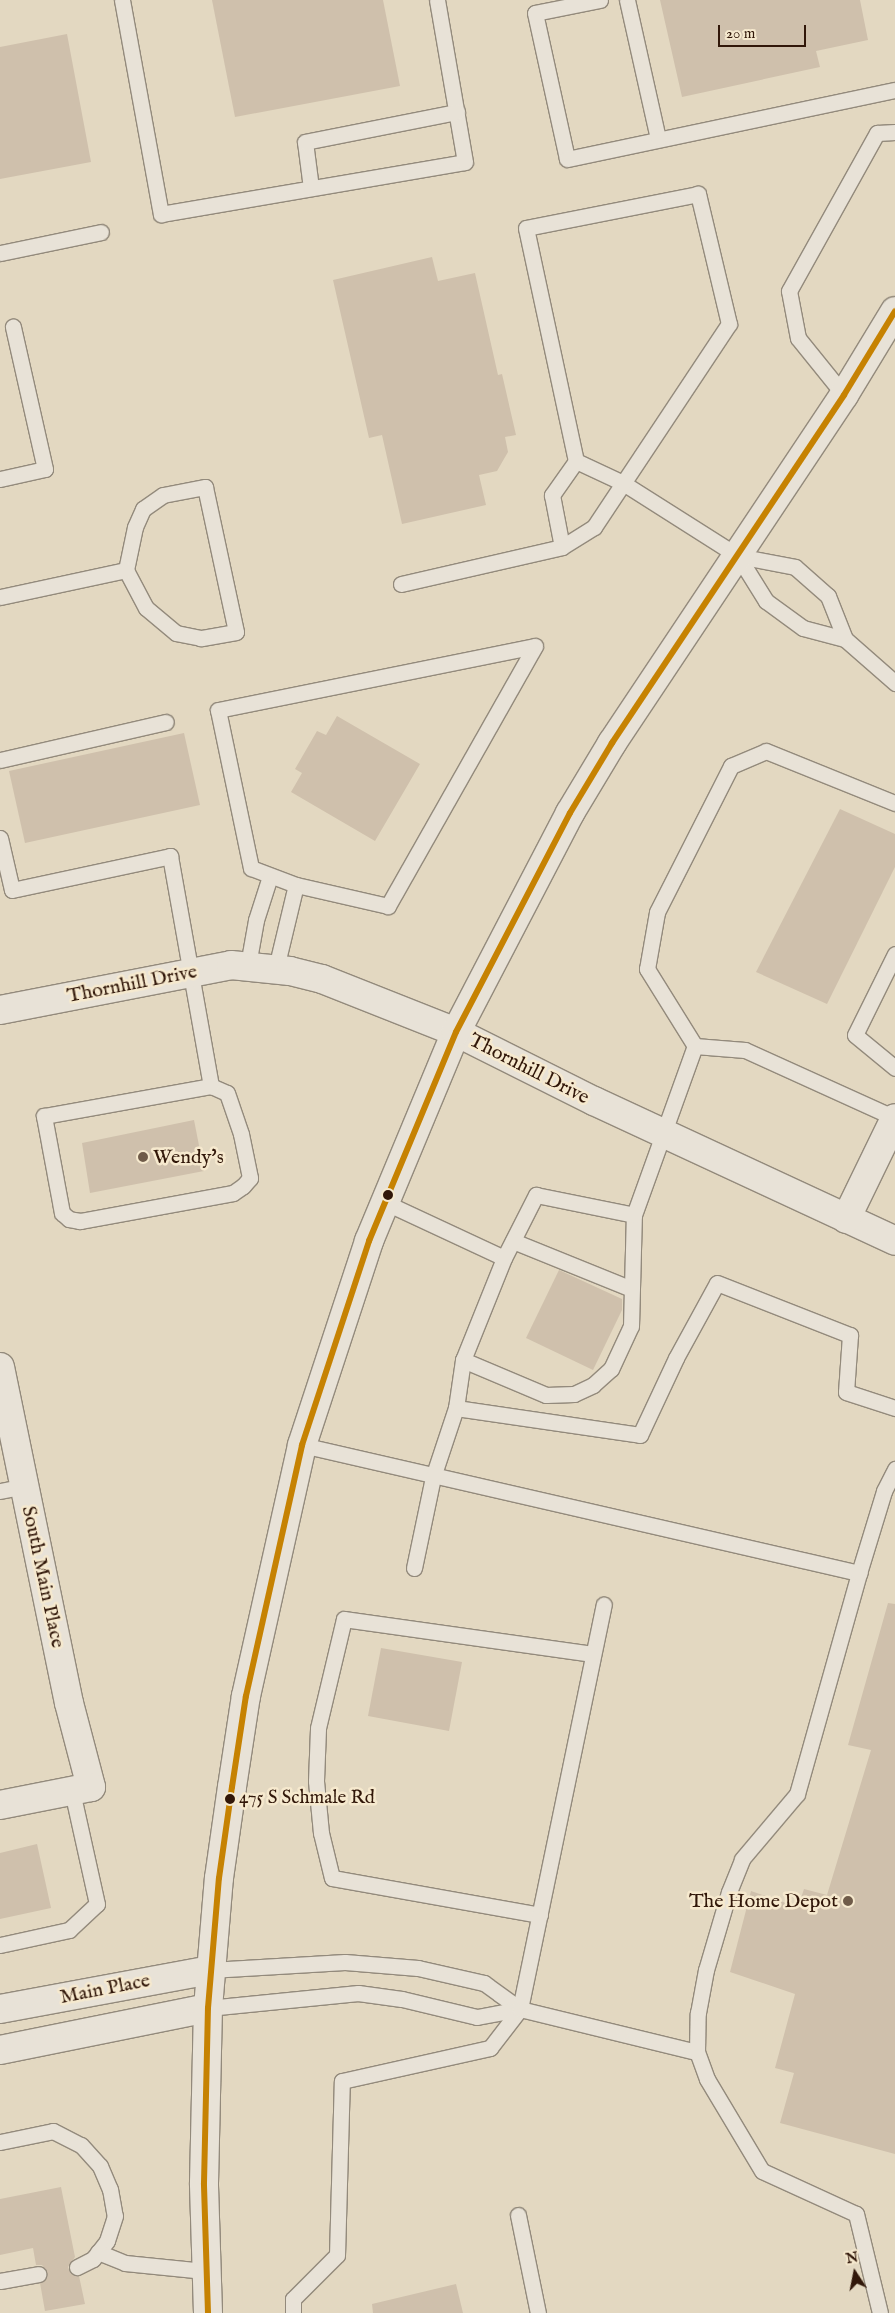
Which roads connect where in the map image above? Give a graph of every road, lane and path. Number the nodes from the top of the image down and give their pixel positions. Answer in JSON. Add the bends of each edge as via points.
{"nodes":[{"id":1,"x":122,"y":0,"type":"edge"},
{"id":2,"x":437,"y":0,"type":"edge"},
{"id":3,"x":600,"y":0,"type":"edge"},
{"id":4,"x":627,"y":0,"type":"edge"},
{"id":5,"x":895,"y":90,"type":"edge"},
{"id":6,"x":457,"y":112,"type":"junction"},
{"id":7,"x":895,"y":132,"type":"edge"},
{"id":8,"x":658,"y":139,"type":"junction"},
{"id":9,"x":311,"y":188,"type":"junction"},
{"id":10,"x":101,"y":232,"type":"dead end"},
{"id":11,"x":0,"y":253,"type":"edge"},
{"id":12,"x":895,"y":310,"type":"edge"},
{"id":13,"x":13,"y":327,"type":"dead end"},
{"id":14,"x":844,"y":395,"type":"junction"},
{"id":15,"x":576,"y":461,"type":"junction"},
{"id":16,"x":0,"y":479,"type":"edge"},
{"id":17,"x":623,"y":483,"type":"junction"},
{"id":18,"x":562,"y":546,"type":"junction"},
{"id":19,"x":738,"y":556,"type":"junction"},
{"id":20,"x":126,"y":570,"type":"junction"},
{"id":21,"x":401,"y":584,"type":"dead end"},
{"id":22,"x":0,"y":597,"type":"edge"},
{"id":23,"x":845,"y":639,"type":"junction"},
{"id":24,"x":895,"y":683,"type":"edge"},
{"id":25,"x":166,"y":722,"type":"dead end"},
{"id":26,"x":0,"y":760,"type":"edge"},
{"id":27,"x":895,"y":804,"type":"edge"},
{"id":28,"x":0,"y":838,"type":"edge"},
{"id":29,"x":270,"y":876,"type":"junction"},
{"id":30,"x":296,"y":885,"type":"junction"},
{"id":31,"x":895,"y":954,"type":"edge"},
{"id":32,"x":248,"y":965,"type":"junction"},
{"id":33,"x":276,"y":968,"type":"junction"},
{"id":34,"x":190,"y":971,"type":"junction"},
{"id":35,"x":0,"y":1010,"type":"edge"},
{"id":36,"x":456,"y":1032,"type":"junction"},
{"id":37,"x":695,"y":1046,"type":"junction"},
{"id":38,"x":895,"y":1068,"type":"edge"},
{"id":39,"x":211,"y":1086,"type":"junction"},
{"id":40,"x":895,"y":1118,"type":"edge"},
{"id":41,"x":665,"y":1134,"type":"junction"},
{"id":42,"x":384,"y":1202,"type":"junction"},
{"id":43,"x":634,"y":1215,"type":"junction"},
{"id":44,"x":846,"y":1218,"type":"junction"},
{"id":45,"x":513,"y":1241,"type":"junction"},
{"id":46,"x":895,"y":1241,"type":"edge"},
{"id":47,"x":504,"y":1258,"type":"junction"},
{"id":48,"x":632,"y":1289,"type":"junction"},
{"id":49,"x":463,"y":1360,"type":"junction"},
{"id":50,"x":0,"y":1367,"type":"edge"},
{"id":51,"x":456,"y":1408,"type":"junction"},
{"id":52,"x":895,"y":1408,"type":"edge"},
{"id":53,"x":302,"y":1445,"type":"junction"},
{"id":54,"x":895,"y":1470,"type":"edge"},
{"id":55,"x":433,"y":1477,"type":"junction"},
{"id":56,"x":12,"y":1489,"type":"edge"},
{"id":57,"x":414,"y":1568,"type":"dead end"},
{"id":58,"x":859,"y":1573,"type":"junction"},
{"id":59,"x":604,"y":1605,"type":"dead end"},
{"id":60,"x":593,"y":1654,"type":"junction"},
{"id":61,"x":82,"y":1789,"type":"junction"},
{"id":62,"x":0,"y":1805,"type":"edge"},
{"id":63,"x":540,"y":1915,"type":"junction"},
{"id":64,"x":0,"y":1945,"type":"edge"},
{"id":65,"x":210,"y":1970,"type":"junction"},
{"id":66,"x":208,"y":2008,"type":"junction"},
{"id":67,"x":0,"y":2009,"type":"edge"},
{"id":68,"x":520,"y":2010,"type":"junction"},
{"id":69,"x":0,"y":2050,"type":"edge"},
{"id":70,"x":696,"y":2052,"type":"junction"},
{"id":71,"x":0,"y":2142,"type":"edge"},
{"id":72,"x":518,"y":2216,"type":"dead end"},
{"id":73,"x":98,"y":2252,"type":"junction"},
{"id":74,"x":77,"y":2267,"type":"dead end"},
{"id":75,"x":205,"y":2271,"type":"junction"},
{"id":76,"x":38,"y":2274,"type":"dead end"},
{"id":77,"x":0,"y":2280,"type":"edge"},
{"id":78,"x":208,"y":2313,"type":"edge"},
{"id":79,"x":293,"y":2313,"type":"edge"},
{"id":80,"x":538,"y":2313,"type":"edge"},
{"id":81,"x":880,"y":2313,"type":"edge"}],
"edges":[{"from":1,"to":9,"type":"lane","via":[[161,214]]},
{"from":2,"to":6,"type":"lane"},
{"from":3,"to":8,"type":"lane","via":[[535,13],[567,158]]},
{"from":4,"to":8,"type":"lane"},
{"from":5,"to":8,"type":"lane"},
{"from":6,"to":9,"type":"lane","via":[[304,142]]},
{"from":6,"to":9,"type":"lane","via":[[465,162]]},
{"from":7,"to":14,"type":"lane","via":[[877,133],[789,291],[798,338]]},
{"from":10,"to":11,"type":"lane"},
{"from":12,"to":14,"type":"main road"},
{"from":13,"to":16,"type":"lane","via":[[45,469]]},
{"from":14,"to":19,"type":"main road"},
{"from":15,"to":17,"type":"lane"},
{"from":15,"to":17,"type":"lane","via":[[526,228],[698,194],[729,324]]},
{"from":15,"to":18,"type":"lane","via":[[552,495]]},
{"from":17,"to":18,"type":"lane","via":[[594,528]]},
{"from":17,"to":19,"type":"lane"},
{"from":18,"to":21,"type":"lane"},
{"from":19,"to":23,"type":"lane","via":[[766,601],[803,628]]},
{"from":19,"to":23,"type":"lane","via":[[795,568],[828,596]]},
{"from":19,"to":36,"type":"main road","via":[[612,743],[570,813]]},
{"from":20,"to":20,"type":"lane","via":[[135,527],[143,509],[163,496],[205,487],[236,632],[201,638],[176,633],[146,608]]},
{"from":20,"to":22,"type":"lane"},
{"from":23,"to":24,"type":"lane"},
{"from":25,"to":26,"type":"lane"},
{"from":27,"to":37,"type":"lane","via":[[766,751],[731,766],[656,912],[647,969]]},
{"from":28,"to":34,"type":"lane","via":[[12,890],[170,856]]},
{"from":29,"to":30,"type":"lane"},
{"from":29,"to":30,"type":"lane","via":[[251,868],[218,710],[535,646],[388,906]]},
{"from":29,"to":32,"type":"lane","via":[[256,920]]},
{"from":30,"to":33,"type":"lane"},
{"from":31,"to":38,"type":"lane","via":[[855,1035]]},
{"from":32,"to":33,"type":"main road","name":"Thornhill Drive"},
{"from":32,"to":34,"type":"main road","name":"Thornhill Drive"},
{"from":33,"to":36,"type":"main road","name":"Thornhill Drive","via":[[322,979]]},
{"from":34,"to":35,"type":"main road","name":"Thornhill Drive"},
{"from":34,"to":39,"type":"lane"},
{"from":36,"to":41,"type":"main road","name":"Thornhill Drive"},
{"from":36,"to":42,"type":"main road"},
{"from":37,"to":40,"type":"lane","via":[[745,1050]]},
{"from":37,"to":41,"type":"lane"},
{"from":39,"to":39,"type":"lane","via":[[44,1116],[62,1213],[69,1219],[80,1221],[233,1193],[243,1186],[250,1178],[241,1134],[227,1093]]},
{"from":40,"to":44,"type":"main road"},
{"from":41,"to":43,"type":"lane"},
{"from":41,"to":44,"type":"main road","name":"Thornhill Drive"},
{"from":42,"to":47,"type":"lane"},
{"from":42,"to":53,"type":"main road"},
{"from":43,"to":45,"type":"lane","via":[[536,1195]]},
{"from":43,"to":48,"type":"lane"},
{"from":44,"to":46,"type":"main road","name":"Thornhill Drive"},
{"from":45,"to":47,"type":"lane"},
{"from":45,"to":48,"type":"lane"},
{"from":47,"to":49,"type":"lane"},
{"from":48,"to":49,"type":"lane","via":[[631,1326],[611,1368],[594,1385],[574,1394],[546,1394]]},
{"from":49,"to":51,"type":"lane"},
{"from":50,"to":56,"type":"main road","name":"South Main Place"},
{"from":51,"to":52,"type":"lane","via":[[640,1435],[716,1283],[850,1335],[846,1392]]},
{"from":51,"to":55,"type":"lane"},
{"from":53,"to":55,"type":"lane"},
{"from":53,"to":65,"type":"main road","via":[[246,1696],[219,1878]]},
{"from":54,"to":58,"type":"lane","via":[[884,1491]]},
{"from":55,"to":57,"type":"lane"},
{"from":55,"to":58,"type":"lane"},
{"from":56,"to":61,"type":"main road","name":"South Main Place","via":[[69,1703]]},
{"from":58,"to":70,"type":"lane","via":[[797,1794],[742,1859],[729,1892],[704,1979]]},
{"from":59,"to":60,"type":"lane"},
{"from":60,"to":63,"type":"lane"},
{"from":60,"to":63,"type":"lane","via":[[344,1619],[318,1728],[316,1781],[321,1833],[332,1878]]},
{"from":61,"to":62,"type":"main road"},
{"from":61,"to":64,"type":"lane","via":[[97,1904],[70,1930]]},
{"from":63,"to":68,"type":"lane"},
{"from":65,"to":66,"type":"main road"},
{"from":65,"to":67,"type":"main road","name":"Main Place"},
{"from":65,"to":68,"type":"lane","via":[[378,1962],[484,1984]]},
{"from":66,"to":68,"type":"lane","via":[[358,1993],[402,1999],[477,2017]]},
{"from":66,"to":69,"type":"main road","name":"Main Place"},
{"from":66,"to":75,"type":"main road"},
{"from":68,"to":70,"type":"lane"},
{"from":68,"to":79,"type":"lane","via":[[490,2048],[342,2081],[337,2255],[293,2299]]},
{"from":70,"to":81,"type":"lane","via":[[706,2079],[762,2171],[856,2214]]},
{"from":71,"to":73,"type":"lane","via":[[53,2131],[81,2145],[100,2166],[110,2189],[115,2216],[107,2241]]},
{"from":72,"to":80,"type":"lane"},
{"from":73,"to":74,"type":"lane","via":[[93,2259]]},
{"from":73,"to":75,"type":"lane","via":[[125,2263]]},
{"from":75,"to":78,"type":"main road"},
{"from":76,"to":77,"type":"lane"}]}
